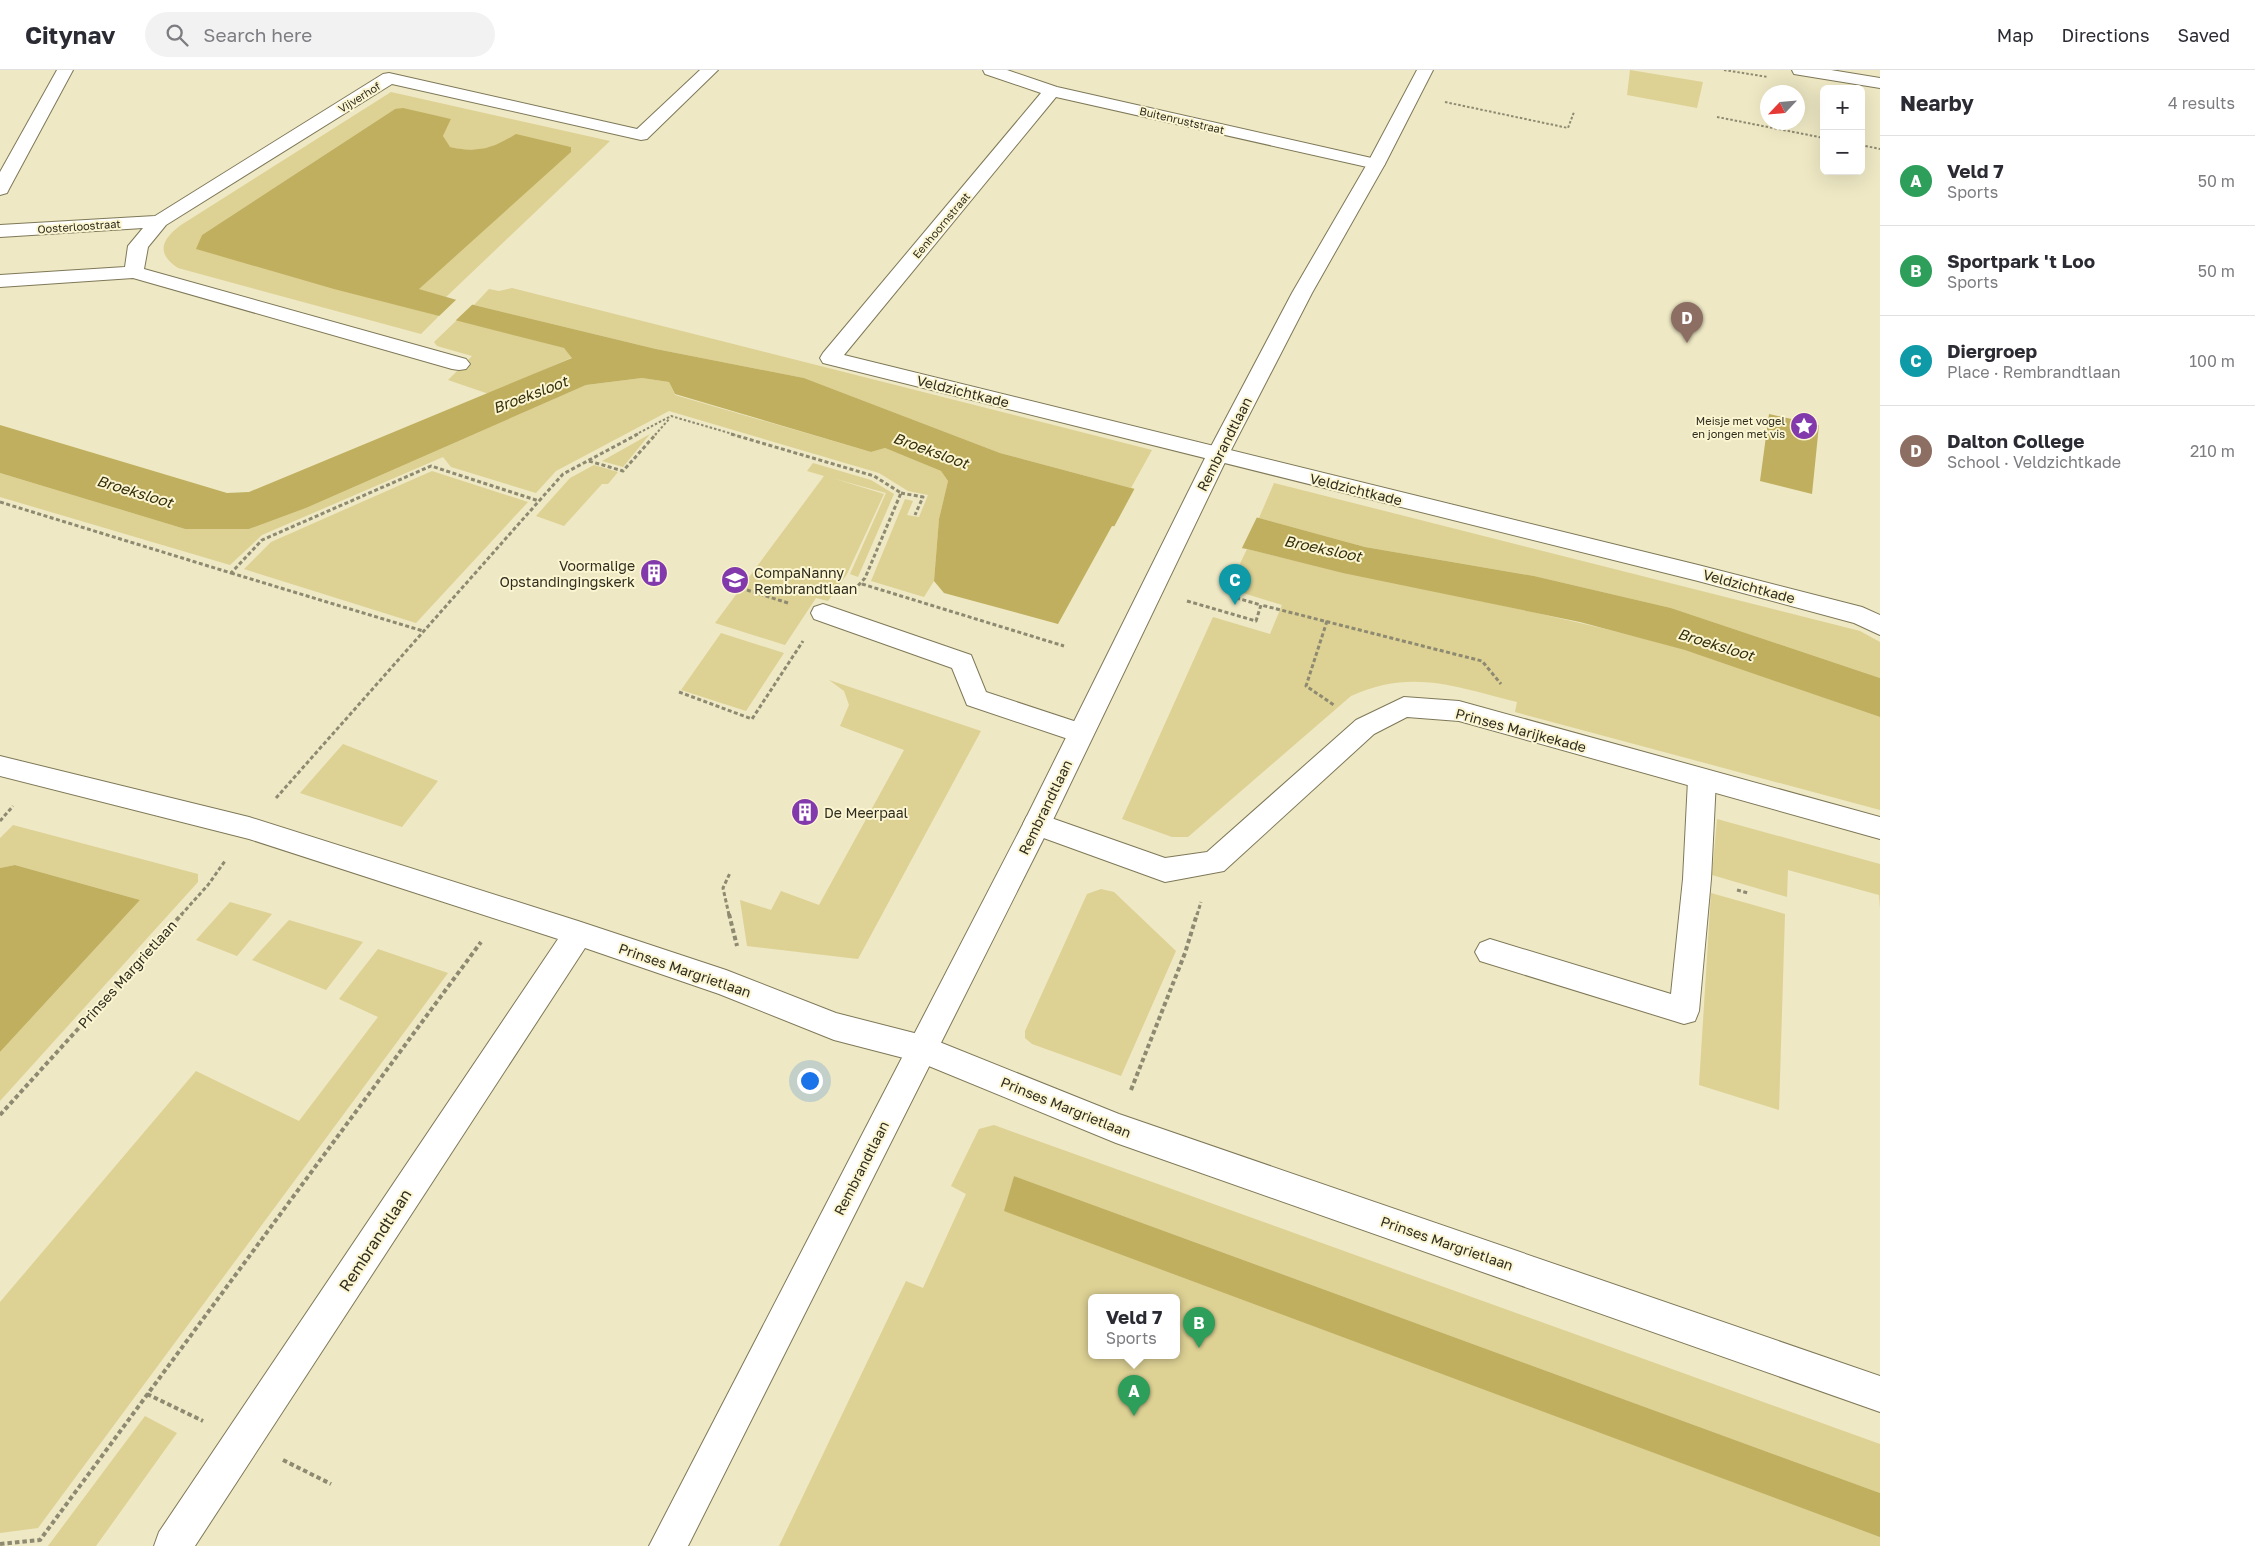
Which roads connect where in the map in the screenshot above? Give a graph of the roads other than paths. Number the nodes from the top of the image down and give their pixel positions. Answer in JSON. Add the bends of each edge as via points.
{"nodes":[{"id":1,"x":65,"y":70,"type":"edge"},
{"id":2,"x":710,"y":70,"type":"edge"},
{"id":3,"x":991,"y":70,"type":"edge"},
{"id":4,"x":1425,"y":70,"type":"edge"},
{"id":5,"x":1800,"y":70,"type":"edge"},
{"id":6,"x":390,"y":74,"type":"edge"},
{"id":7,"x":1880,"y":82,"type":"edge"},
{"id":8,"x":1052,"y":91,"type":"junction"},
{"id":9,"x":1376,"y":164,"type":"junction"},
{"id":10,"x":0,"y":188,"type":"edge"},
{"id":11,"x":159,"y":221,"type":"junction"},
{"id":12,"x":0,"y":231,"type":"edge"},
{"id":13,"x":134,"y":272,"type":"junction"},
{"id":14,"x":0,"y":281,"type":"edge"},
{"id":15,"x":830,"y":358,"type":"joint"},
{"id":16,"x":459,"y":364,"type":"dead end"},
{"id":17,"x":1218,"y":454,"type":"junction"},
{"id":18,"x":822,"y":613,"type":"road end"},
{"id":19,"x":1880,"y":626,"type":"edge"},
{"id":20,"x":1080,"y":733,"type":"junction"},
{"id":21,"x":0,"y":766,"type":"edge"},
{"id":22,"x":1702,"y":780,"type":"junction"},
{"id":23,"x":1037,"y":824,"type":"junction"},
{"id":24,"x":1880,"y":828,"type":"edge"},
{"id":25,"x":578,"y":933,"type":"junction"},
{"id":26,"x":1490,"y":952,"type":"dead end"},
{"id":27,"x":922,"y":1048,"type":"junction"},
{"id":28,"x":1880,"y":1394,"type":"edge"},
{"id":29,"x":173,"y":1546,"type":"edge"},
{"id":30,"x":668,"y":1546,"type":"edge"}],
"edges":[{"from":1,"to":10,"type":"street"},
{"from":2,"to":6,"type":"street","name":"Vijverhof","via":[[641,135]]},
{"from":3,"to":8,"type":"street","name":"Buitenruststraat"},
{"from":4,"to":9,"type":"street","name":"Rembrandtlaan"},
{"from":5,"to":7,"type":"street"},
{"from":6,"to":11,"type":"street","name":"Vijverhof"},
{"from":8,"to":9,"type":"street","name":"Buitenruststraat"},
{"from":8,"to":15,"type":"street","name":"Eenhoornstraat"},
{"from":9,"to":17,"type":"street","name":"Rembrandtlaan","via":[[1302,293]]},
{"from":11,"to":12,"type":"street","name":"Oosterloostraat"},
{"from":11,"to":13,"type":"street","name":"Vijverhof","via":[[138,246]]},
{"from":13,"to":14,"type":"street"},
{"from":13,"to":16,"type":"street"},
{"from":15,"to":17,"type":"street","name":"Veldzichtkade"},
{"from":17,"to":19,"type":"street","name":"Veldzichtkade","via":[[1698,573],[1862,616]]},
{"from":17,"to":20,"type":"street","name":"Rembrandtlaan"},
{"from":18,"to":20,"type":"street","via":[[962,662],[976,698]]},
{"from":20,"to":23,"type":"street","name":"Rembrandtlaan"},
{"from":21,"to":25,"type":"street","name":"Prinses Margrietlaan","via":[[249,828]]},
{"from":22,"to":23,"type":"street","name":"Prinses Marijkekade","via":[[1459,711],[1404,707],[1365,727],[1214,863],[1165,870]]},
{"from":22,"to":24,"type":"street","name":"Prinses Marijkekade"},
{"from":22,"to":26,"type":"street","via":[[1697,879],[1684,1011]]},
{"from":23,"to":27,"type":"street","name":"Rembrandtlaan"},
{"from":25,"to":27,"type":"street","name":"Prinses Margrietlaan","via":[[726,983],[834,1026]]},
{"from":25,"to":29,"type":"street","name":"Rembrandtlaan"},
{"from":27,"to":28,"type":"street","name":"Prinses Margrietlaan","via":[[1116,1128]]},
{"from":27,"to":30,"type":"street","name":"Rembrandtlaan"}]}
